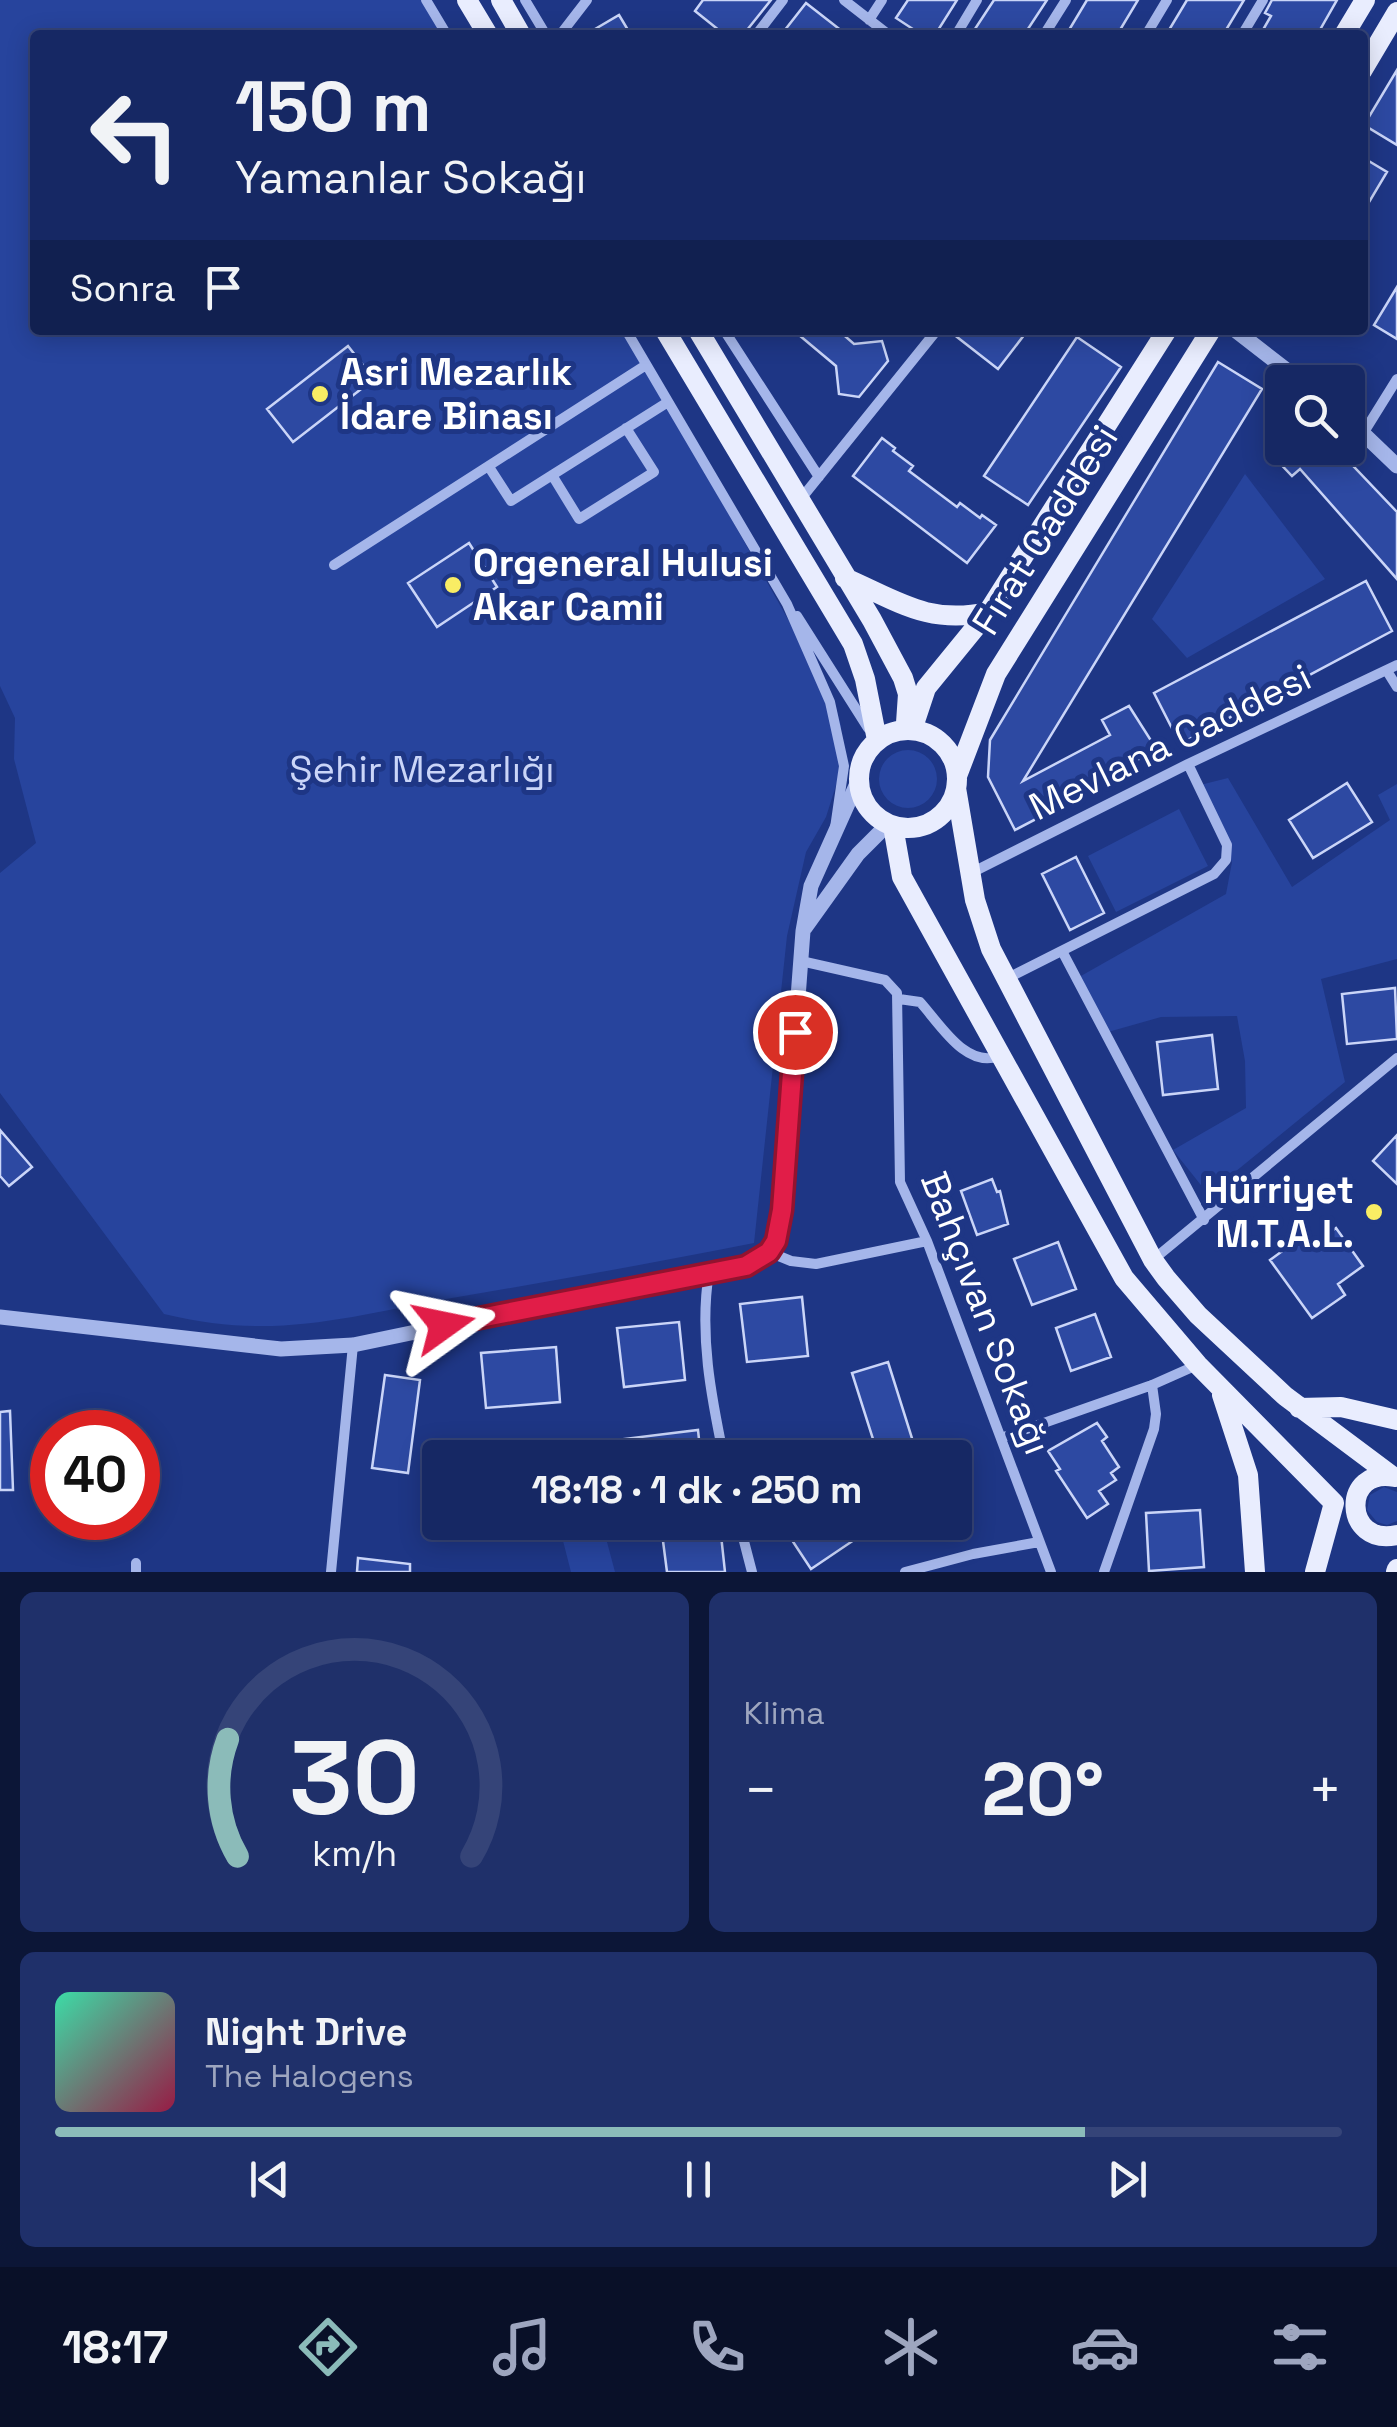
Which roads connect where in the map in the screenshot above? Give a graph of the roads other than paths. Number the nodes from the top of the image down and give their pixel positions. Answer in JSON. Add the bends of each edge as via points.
{"nodes":[{"id":1,"x":426,"y":0,"type":"edge"},
{"id":2,"x":467,"y":0,"type":"edge"},
{"id":3,"x":501,"y":0,"type":"edge"},
{"id":4,"x":524,"y":0,"type":"edge"},
{"id":5,"x":587,"y":0,"type":"edge"},
{"id":6,"x":784,"y":0,"type":"edge"},
{"id":7,"x":844,"y":0,"type":"edge"},
{"id":8,"x":882,"y":0,"type":"edge"},
{"id":9,"x":977,"y":0,"type":"edge"},
{"id":10,"x":1066,"y":0,"type":"edge"},
{"id":11,"x":1167,"y":0,"type":"edge"},
{"id":12,"x":1263,"y":0,"type":"edge"},
{"id":13,"x":1365,"y":0,"type":"edge"},
{"id":14,"x":869,"y":20,"type":"junction"},
{"id":15,"x":1394,"y":22,"type":"edge"},
{"id":16,"x":444,"y":30,"type":"edge"},
{"id":17,"x":485,"y":30,"type":"edge"},
{"id":18,"x":519,"y":30,"type":"edge"},
{"id":19,"x":543,"y":30,"type":"edge"},
{"id":20,"x":564,"y":30,"type":"edge"},
{"id":21,"x":760,"y":30,"type":"edge"},
{"id":22,"x":882,"y":30,"type":"edge"},
{"id":23,"x":959,"y":30,"type":"edge"},
{"id":24,"x":1047,"y":30,"type":"edge"},
{"id":25,"x":1149,"y":30,"type":"edge"},
{"id":26,"x":1245,"y":30,"type":"edge"},
{"id":27,"x":1347,"y":30,"type":"edge"},
{"id":28,"x":1368,"y":62,"type":"edge"},
{"id":29,"x":629,"y":335,"type":"edge"},
{"id":30,"x":667,"y":335,"type":"edge"},
{"id":31,"x":701,"y":335,"type":"edge"},
{"id":32,"x":723,"y":335,"type":"edge"},
{"id":33,"x":729,"y":335,"type":"edge"},
{"id":34,"x":933,"y":335,"type":"edge"},
{"id":35,"x":1164,"y":335,"type":"edge"},
{"id":36,"x":1208,"y":335,"type":"edge"},
{"id":37,"x":1241,"y":335,"type":"edge"},
{"id":38,"x":711,"y":351,"type":"junction"},
{"id":39,"x":646,"y":364,"type":"junction"},
{"id":40,"x":1280,"y":365,"type":"edge"},
{"id":41,"x":1397,"y":379,"type":"edge"},
{"id":42,"x":668,"y":402,"type":"junction"},
{"id":43,"x":626,"y":428,"type":"junction"},
{"id":44,"x":1365,"y":430,"type":"edge"},
{"id":45,"x":1365,"y":433,"type":"edge"},
{"id":46,"x":1397,"y":466,"type":"edge"},
{"id":47,"x":489,"y":467,"type":"junction"},
{"id":48,"x":552,"y":475,"type":"junction"},
{"id":49,"x":819,"y":477,"type":"junction"},
{"id":50,"x":799,"y":502,"type":"junction"},
{"id":51,"x":334,"y":565,"type":"dead end"},
{"id":52,"x":846,"y":578,"type":"junction"},
{"id":53,"x":787,"y":604,"type":"junction"},
{"id":54,"x":988,"y":612,"type":"junction"},
{"id":55,"x":1392,"y":668,"type":"edge"},
{"id":56,"x":1397,"y":687,"type":"edge"},
{"id":57,"x":909,"y":730,"type":"junction"},
{"id":58,"x":876,"y":741,"type":"junction"},
{"id":59,"x":1188,"y":764,"type":"junction"},
{"id":60,"x":859,"y":779,"type":"junction"},
{"id":61,"x":956,"y":782,"type":"junction"},
{"id":62,"x":891,"y":825,"type":"junction"},
{"id":63,"x":835,"y":832,"type":"junction"},
{"id":64,"x":970,"y":874,"type":"junction"},
{"id":65,"x":803,"y":931,"type":"junction"},
{"id":66,"x":1062,"y":951,"type":"junction"},
{"id":67,"x":801,"y":961,"type":"junction"},
{"id":68,"x":1006,"y":980,"type":"junction"},
{"id":69,"x":899,"y":1000,"type":"junction"},
{"id":70,"x":999,"y":1056,"type":"junction"},
{"id":71,"x":1397,"y":1058,"type":"edge"},
{"id":72,"x":1204,"y":1220,"type":"junction"},
{"id":73,"x":927,"y":1240,"type":"junction"},
{"id":74,"x":769,"y":1252,"type":"junction"},
{"id":75,"x":1153,"y":1260,"type":"junction"},
{"id":76,"x":709,"y":1272,"type":"junction"},
{"id":77,"x":0,"y":1316,"type":"edge"},
{"id":78,"x":353,"y":1344,"type":"junction"},
{"id":79,"x":1198,"y":1365,"type":"junction"},
{"id":80,"x":1218,"y":1384,"type":"junction"},
{"id":81,"x":1152,"y":1386,"type":"junction"},
{"id":82,"x":1299,"y":1408,"type":"junction"},
{"id":83,"x":1397,"y":1420,"type":"edge"},
{"id":84,"x":1001,"y":1438,"type":"junction"},
{"id":85,"x":720,"y":1440,"type":"edge"},
{"id":86,"x":1395,"y":1476,"type":"edge"},
{"id":87,"x":1344,"y":1504,"type":"junction"},
{"id":88,"x":1394,"y":1539,"type":"edge"},
{"id":89,"x":744,"y":1540,"type":"edge"},
{"id":90,"x":1039,"y":1542,"type":"junction"},
{"id":91,"x":910,"y":1571,"type":"edge"},
{"id":92,"x":331,"y":1572,"type":"edge"},
{"id":93,"x":752,"y":1572,"type":"edge"},
{"id":94,"x":1051,"y":1572,"type":"edge"},
{"id":95,"x":1104,"y":1572,"type":"edge"},
{"id":96,"x":1255,"y":1572,"type":"edge"},
{"id":97,"x":1315,"y":1572,"type":"edge"}],
"edges":[{"from":1,"to":16,"type":"street"},
{"from":2,"to":17,"type":"main road"},
{"from":3,"to":18,"type":"main road"},
{"from":4,"to":19,"type":"street"},
{"from":5,"to":20,"type":"street"},
{"from":6,"to":21,"type":"street"},
{"from":7,"to":14,"type":"street"},
{"from":8,"to":14,"type":"street"},
{"from":9,"to":23,"type":"street"},
{"from":10,"to":24,"type":"street"},
{"from":11,"to":25,"type":"street"},
{"from":12,"to":26,"type":"street"},
{"from":13,"to":27,"type":"main road"},
{"from":14,"to":22,"type":"street"},
{"from":15,"to":28,"type":"main road"},
{"from":29,"to":39,"type":"street"},
{"from":30,"to":58,"type":"main road","via":[[853,644]]},
{"from":31,"to":38,"type":"main road"},
{"from":32,"to":38,"type":"street"},
{"from":33,"to":49,"type":"street"},
{"from":34,"to":49,"type":"street"},
{"from":35,"to":54,"type":"main road","name":"Fırat Caddesi"},
{"from":36,"to":61,"type":"main road","name":"Fırat Caddesi","via":[[996,674]]},
{"from":37,"to":40,"type":"street"},
{"from":38,"to":50,"type":"main road"},
{"from":39,"to":42,"type":"street"},
{"from":39,"to":47,"type":"street"},
{"from":41,"to":44,"type":"street"},
{"from":42,"to":43,"type":"street"},
{"from":42,"to":53,"type":"street"},
{"from":43,"to":48,"type":"street"},
{"from":43,"to":48,"type":"street","via":[[654,472],[580,518]]},
{"from":45,"to":46,"type":"street"},
{"from":47,"to":48,"type":"street","via":[[511,501]]},
{"from":47,"to":51,"type":"street"},
{"from":49,"to":50,"type":"street"},
{"from":50,"to":52,"type":"main road"},
{"from":52,"to":54,"type":"main road","via":[[916,612]]},
{"from":52,"to":57,"type":"main road","via":[[903,678]]},
{"from":53,"to":58,"type":"street"},
{"from":53,"to":63,"type":"street","via":[[839,728],[844,775]]},
{"from":54,"to":57,"type":"main road","name":"Fırat Caddesi","via":[[926,688]]},
{"from":55,"to":56,"type":"street"},
{"from":55,"to":59,"type":"street","name":"Mevlana Caddesi"},
{"from":57,"to":58,"type":"main road"},
{"from":57,"to":61,"type":"main road","via":[[946,748]]},
{"from":58,"to":60,"type":"main road"},
{"from":59,"to":64,"type":"street","name":"Mevlana Caddesi"},
{"from":59,"to":66,"type":"street","via":[[1227,845],[1224,866]]},
{"from":60,"to":62,"type":"main road","via":[[867,806]]},
{"from":60,"to":63,"type":"street"},
{"from":61,"to":62,"type":"main road","via":[[946,810],[930,822]]},
{"from":61,"to":64,"type":"main road"},
{"from":62,"to":65,"type":"street","via":[[858,854]]},
{"from":62,"to":70,"type":"main road","via":[[902,877]]},
{"from":63,"to":65,"type":"street","via":[[811,886]]},
{"from":64,"to":68,"type":"main road","via":[[981,923]]},
{"from":65,"to":67,"type":"street"},
{"from":66,"to":68,"type":"street"},
{"from":66,"to":72,"type":"street"},
{"from":67,"to":69,"type":"street","via":[[886,980]]},
{"from":67,"to":74,"type":"street","via":[[782,1210]]},
{"from":68,"to":75,"type":"main road"},
{"from":69,"to":70,"type":"street","via":[[920,1002],[972,1057]]},
{"from":69,"to":73,"type":"street","name":"Bahçıvan Sokağı","via":[[898,1175]]},
{"from":70,"to":79,"type":"main road","via":[[1124,1278]]},
{"from":71,"to":72,"type":"street"},
{"from":72,"to":75,"type":"street"},
{"from":73,"to":74,"type":"street","via":[[816,1264]]},
{"from":73,"to":84,"type":"street","name":"Bahçıvan Sokağı"},
{"from":74,"to":76,"type":"street","via":[[746,1266]]},
{"from":75,"to":82,"type":"main road","via":[[1198,1315]]},
{"from":76,"to":78,"type":"street"},
{"from":76,"to":85,"type":"street","via":[[703,1320]]},
{"from":77,"to":78,"type":"street","via":[[281,1350]]},
{"from":78,"to":92,"type":"street"},
{"from":79,"to":80,"type":"main road"},
{"from":79,"to":81,"type":"street"},
{"from":80,"to":87,"type":"main road"},
{"from":80,"to":96,"type":"main road","via":[[1248,1475]]},
{"from":81,"to":84,"type":"street"},
{"from":81,"to":95,"type":"street","via":[[1154,1429]]},
{"from":82,"to":83,"type":"main road","via":[[1341,1407]]},
{"from":82,"to":86,"type":"main road"},
{"from":84,"to":90,"type":"street","name":"Bahçıvan Sokağı"},
{"from":86,"to":87,"type":"main road","via":[[1367,1482]]},
{"from":87,"to":88,"type":"main road","via":[[1364,1528]]},
{"from":87,"to":97,"type":"main road"},
{"from":89,"to":93,"type":"street"},
{"from":90,"to":91,"type":"street"},
{"from":90,"to":94,"type":"street","name":"Bahçıvan Sokağı"}]}
